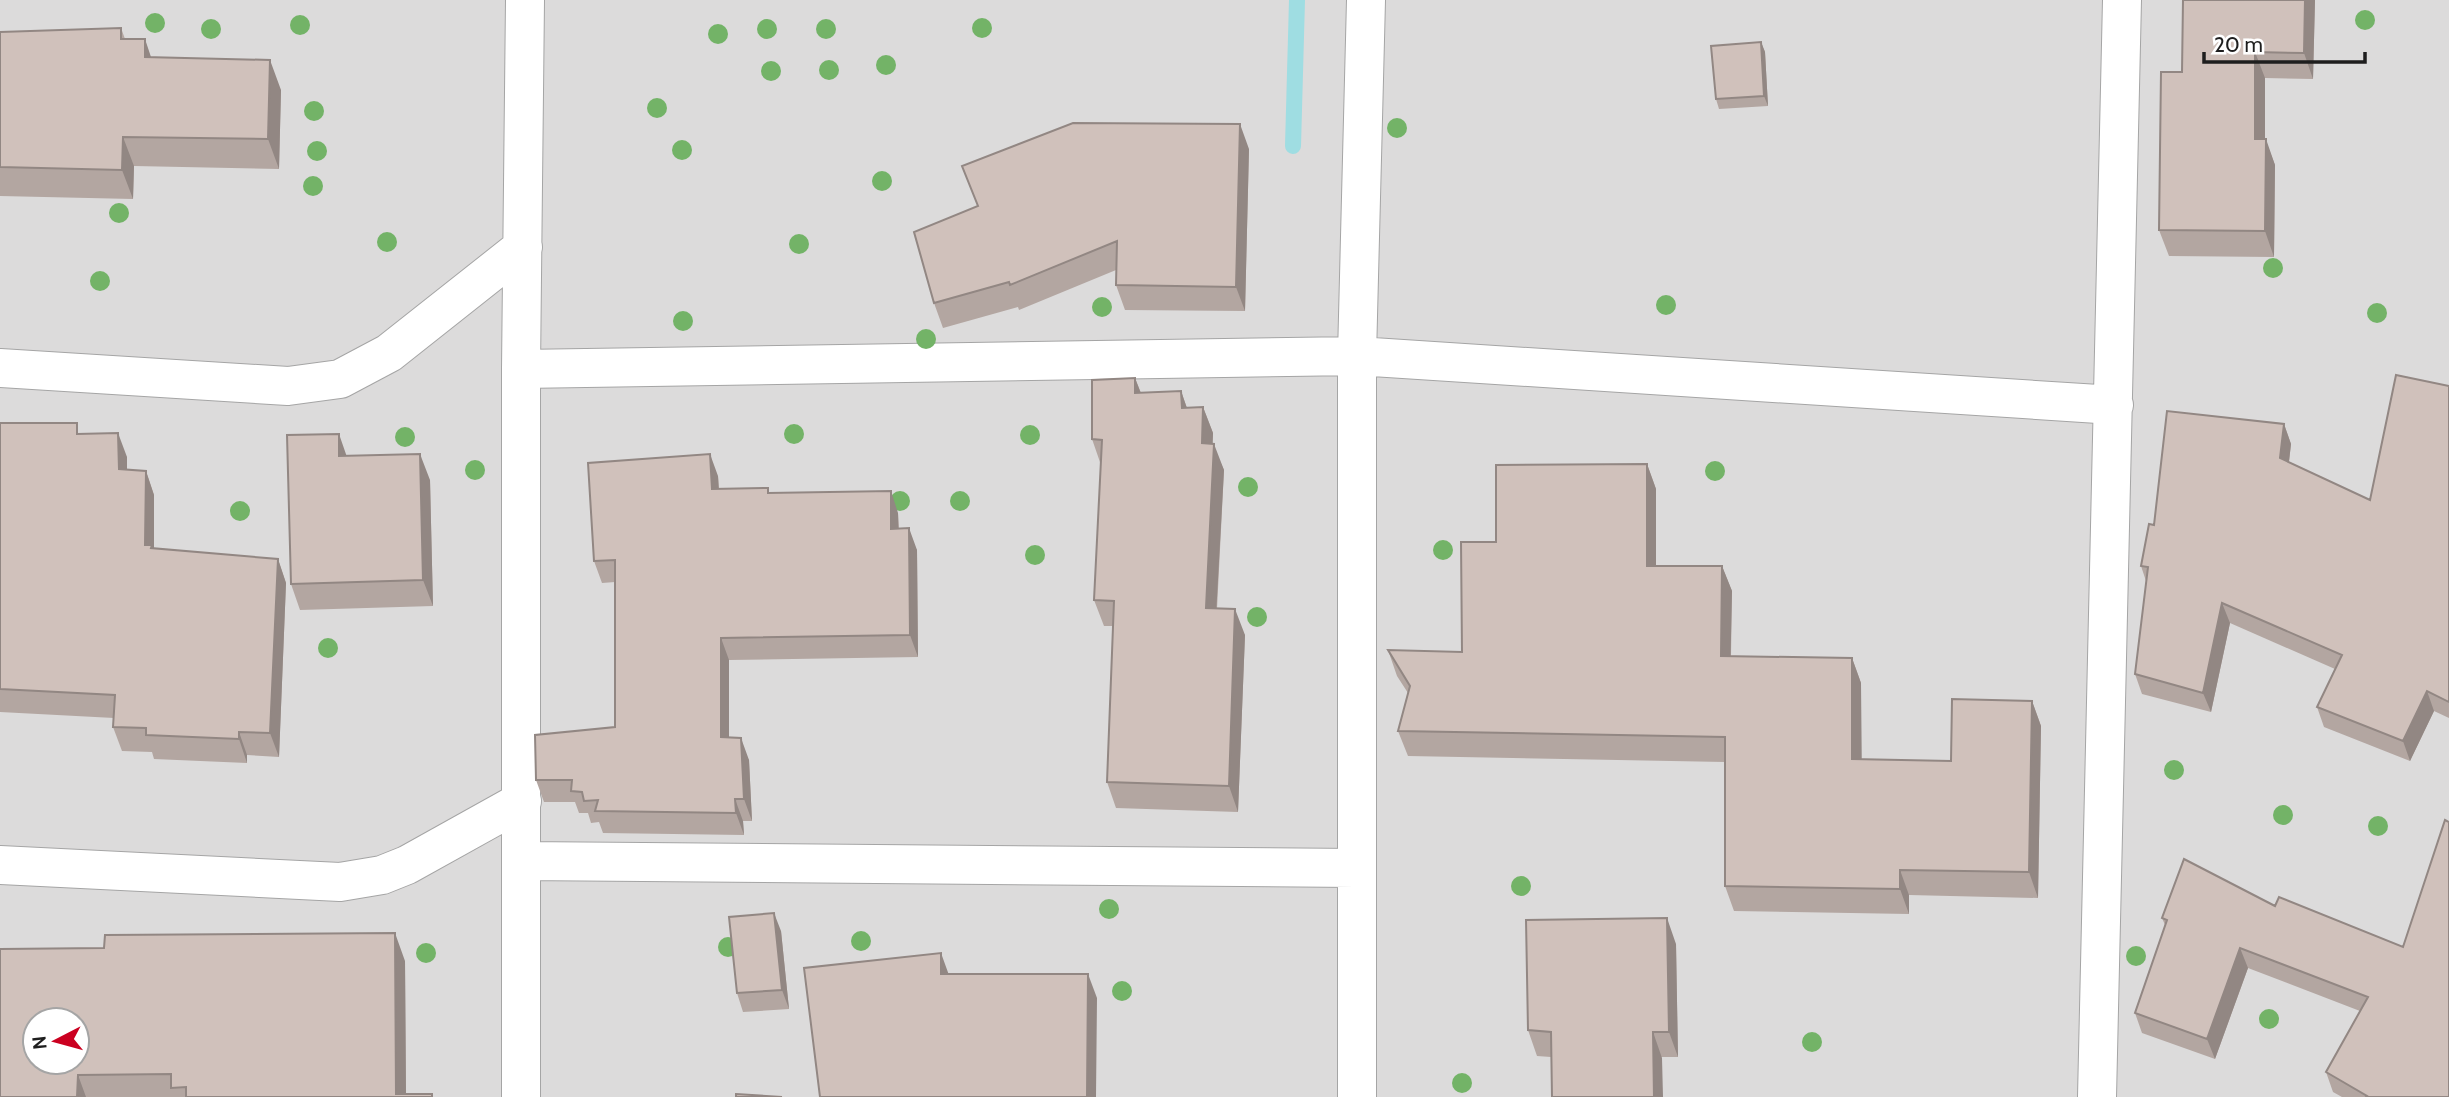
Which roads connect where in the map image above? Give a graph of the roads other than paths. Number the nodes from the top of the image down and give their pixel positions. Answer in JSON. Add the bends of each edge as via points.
{"nodes":[{"id":1,"x":525,"y":0,"type":"edge"},
{"id":2,"x":1366,"y":0,"type":"edge"},
{"id":3,"x":2122,"y":0,"type":"edge"},
{"id":4,"x":523,"y":247,"type":"junction"},
{"id":5,"x":1357,"y":356,"type":"junction"},
{"id":6,"x":0,"y":368,"type":"edge"},
{"id":7,"x":521,"y":369,"type":"junction"},
{"id":8,"x":2114,"y":405,"type":"junction"},
{"id":9,"x":522,"y":801,"type":"junction"},
{"id":10,"x":522,"y":861,"type":"junction"},
{"id":11,"x":0,"y":865,"type":"edge"},
{"id":12,"x":1355,"y":868,"type":"junction"},
{"id":13,"x":521,"y":1097,"type":"edge"},
{"id":14,"x":1357,"y":1097,"type":"edge"},
{"id":15,"x":2097,"y":1097,"type":"edge"}],
"edges":[{"from":1,"to":4,"type":"street"},
{"from":2,"to":5,"type":"street"},
{"from":3,"to":8,"type":"street"},
{"from":4,"to":6,"type":"street","via":[[389,354],[340,379],[289,386]]},
{"from":4,"to":7,"type":"street"},
{"from":5,"to":7,"type":"street"},
{"from":5,"to":8,"type":"street"},
{"from":5,"to":12,"type":"street"},
{"from":7,"to":9,"type":"street"},
{"from":8,"to":15,"type":"street"},
{"from":9,"to":10,"type":"street"},
{"from":9,"to":11,"type":"street","via":[[407,865],[382,875],[340,882]]},
{"from":10,"to":12,"type":"street"},
{"from":10,"to":13,"type":"street"},
{"from":12,"to":14,"type":"street"}]}
